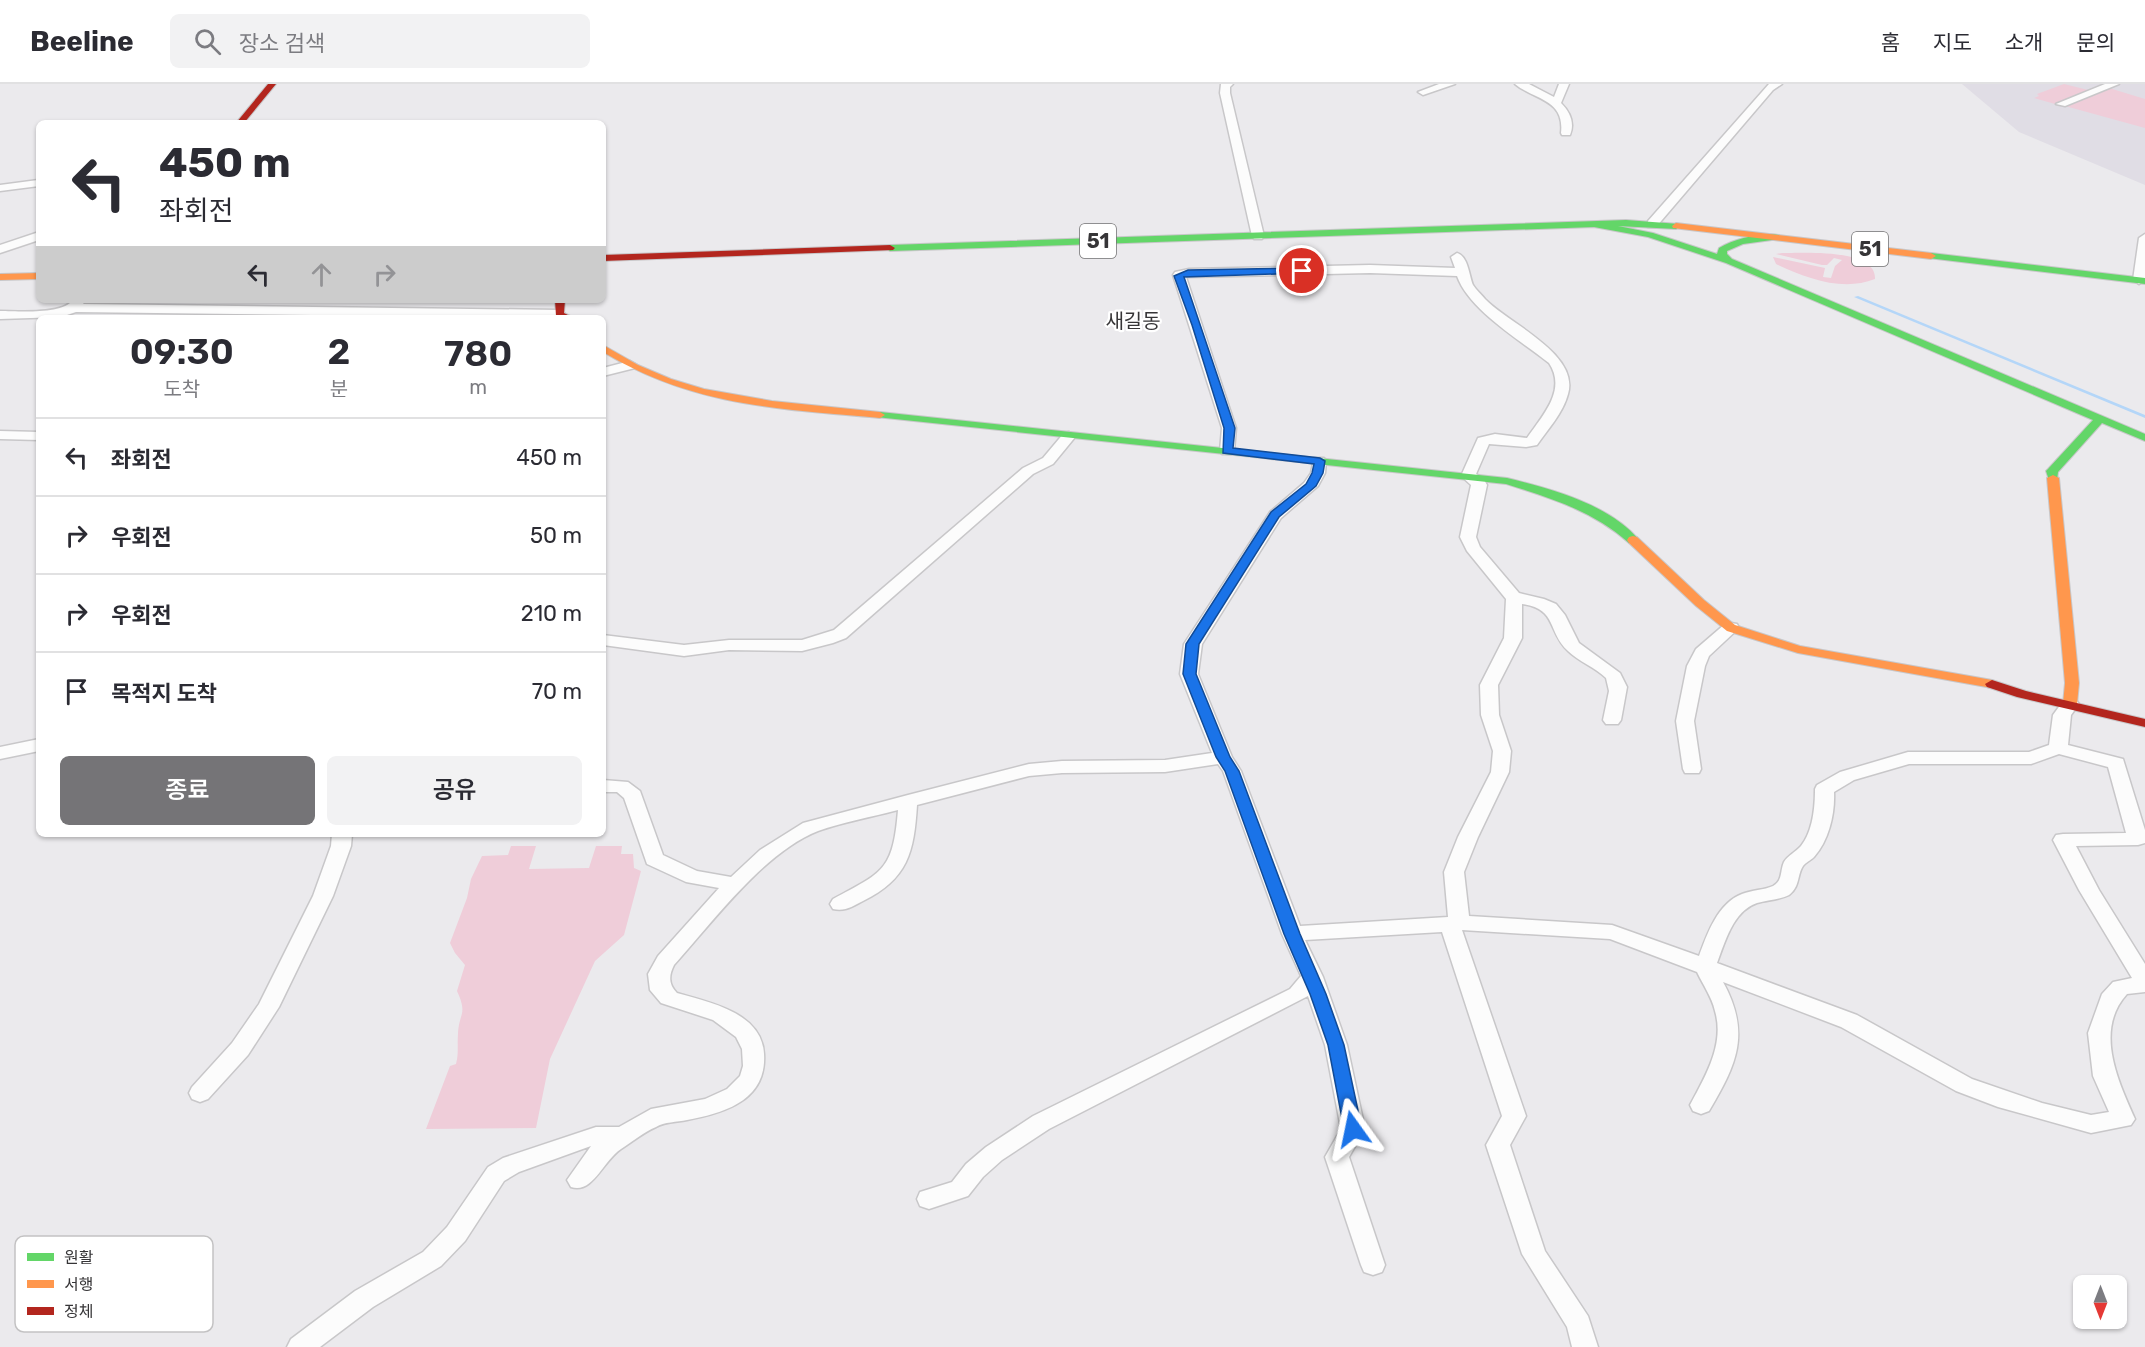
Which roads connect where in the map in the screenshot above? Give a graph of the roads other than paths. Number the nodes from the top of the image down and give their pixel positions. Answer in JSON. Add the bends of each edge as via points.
{"nodes":[{"id":1,"x":272,"y":84,"type":"edge"},
{"id":2,"x":1228,"y":84,"type":"edge"},
{"id":3,"x":1450,"y":84,"type":"edge"},
{"id":4,"x":1520,"y":84,"type":"edge"},
{"id":5,"x":1564,"y":84,"type":"edge"},
{"id":6,"x":1777,"y":84,"type":"edge"},
{"id":7,"x":2114,"y":84,"type":"edge"},
{"id":8,"x":1422,"y":92,"type":"dead end"},
{"id":9,"x":1555,"y":103,"type":"junction"},
{"id":10,"x":2061,"y":104,"type":"dead end"},
{"id":11,"x":242,"y":120,"type":"edge"},
{"id":12,"x":1566,"y":133,"type":"dead end"},
{"id":13,"x":36,"y":183,"type":"edge"},
{"id":14,"x":0,"y":188,"type":"edge"},
{"id":15,"x":1594,"y":224,"type":"junction"},
{"id":16,"x":1652,"y":224,"type":"junction"},
{"id":17,"x":1258,"y":236,"type":"junction"},
{"id":18,"x":36,"y":237,"type":"edge"},
{"id":19,"x":1776,"y":237,"type":"junction"},
{"id":20,"x":2145,"y":238,"type":"edge"},
{"id":21,"x":0,"y":249,"type":"edge"},
{"id":22,"x":1457,"y":257,"type":"dead end"},
{"id":23,"x":606,"y":258,"type":"edge"},
{"id":24,"x":1729,"y":261,"type":"junction"},
{"id":25,"x":1461,"y":272,"type":"junction"},
{"id":26,"x":36,"y":276,"type":"edge"},
{"id":27,"x":0,"y":277,"type":"edge"},
{"id":28,"x":2142,"y":281,"type":"edge"},
{"id":29,"x":77,"y":304,"type":"edge"},
{"id":30,"x":563,"y":311,"type":"edge"},
{"id":31,"x":108,"y":313,"type":"edge"},
{"id":32,"x":0,"y":315,"type":"edge"},
{"id":33,"x":422,"y":315,"type":"edge"},
{"id":34,"x":606,"y":350,"type":"edge"},
{"id":35,"x":630,"y":365,"type":"junction"},
{"id":36,"x":606,"y":371,"type":"edge"},
{"id":37,"x":2100,"y":419,"type":"junction"},
{"id":38,"x":0,"y":435,"type":"edge"},
{"id":39,"x":36,"y":436,"type":"edge"},
{"id":40,"x":1069,"y":436,"type":"junction"},
{"id":41,"x":2145,"y":438,"type":"edge"},
{"id":42,"x":1227,"y":451,"type":"junction"},
{"id":43,"x":1320,"y":461,"type":"junction"},
{"id":44,"x":1468,"y":476,"type":"junction"},
{"id":45,"x":1514,"y":598,"type":"junction"},
{"id":46,"x":1731,"y":628,"type":"junction"},
{"id":47,"x":606,"y":640,"type":"edge"},
{"id":48,"x":2070,"y":704,"type":"junction"},
{"id":49,"x":1611,"y":720,"type":"dead end"},
{"id":50,"x":2145,"y":723,"type":"edge"},
{"id":51,"x":36,"y":746,"type":"edge"},
{"id":52,"x":2058,"y":748,"type":"junction"},
{"id":53,"x":0,"y":753,"type":"edge"},
{"id":54,"x":1223,"y":757,"type":"junction"},
{"id":55,"x":1692,"y":769,"type":"dead end"},
{"id":56,"x":606,"y":786,"type":"edge"},
{"id":57,"x":908,"y":801,"type":"junction"},
{"id":58,"x":342,"y":837,"type":"edge"},
{"id":59,"x":733,"y":884,"type":"junction"},
{"id":60,"x":840,"y":904,"type":"dead end"},
{"id":61,"x":1455,"y":924,"type":"junction"},
{"id":62,"x":1292,"y":934,"type":"junction"},
{"id":63,"x":1705,"y":967,"type":"junction"},
{"id":64,"x":1312,"y":977,"type":"junction"},
{"id":65,"x":2145,"y":983,"type":"edge"},
{"id":66,"x":200,"y":1093,"type":"dead end"},
{"id":67,"x":1701,"y":1105,"type":"dead end"},
{"id":68,"x":623,"y":1136,"type":"junction"},
{"id":69,"x":579,"y":1179,"type":"dead end"},
{"id":70,"x":929,"y":1199,"type":"dead end"},
{"id":71,"x":1373,"y":1265,"type":"dead end"},
{"id":72,"x":300,"y":1347,"type":"edge"},
{"id":73,"x":1586,"y":1347,"type":"edge"}],
"edges":[{"from":1,"to":11,"type":"street"},
{"from":2,"to":17,"type":"street","via":[[1225,93]]},
{"from":3,"to":8,"type":"street"},
{"from":4,"to":9,"type":"street"},
{"from":5,"to":9,"type":"street"},
{"from":6,"to":16,"type":"street","via":[[1769,88]]},
{"from":7,"to":10,"type":"street"},
{"from":9,"to":12,"type":"street","via":[[1567,120]]},
{"from":13,"to":14,"type":"street"},
{"from":15,"to":16,"type":"street","number":"51"},
{"from":15,"to":17,"type":"street","number":"51"},
{"from":15,"to":24,"type":"street","via":[[1650,235]]},
{"from":16,"to":19,"type":"street","number":"51"},
{"from":17,"to":23,"type":"street","number":"51"},
{"from":18,"to":21,"type":"street"},
{"from":19,"to":24,"type":"street","via":[[1727,246],[1722,255]]},
{"from":19,"to":28,"type":"street","number":"51"},
{"from":20,"to":28,"type":"street"},
{"from":22,"to":25,"type":"street"},
{"from":24,"to":37,"type":"street"},
{"from":25,"to":42,"type":"street","via":[[1370,269],[1179,276],[1229,428]]},
{"from":25,"to":44,"type":"street","via":[[1468,288],[1484,305],[1562,369],[1565,384],[1532,442],[1523,444],[1492,437],[1483,441]]},
{"from":26,"to":27,"type":"street"},
{"from":29,"to":31,"type":"street"},
{"from":29,"to":32,"type":"street","via":[[61,313]]},
{"from":30,"to":33,"type":"street"},
{"from":31,"to":33,"type":"street"},
{"from":34,"to":35,"type":"street"},
{"from":35,"to":36,"type":"street"},
{"from":35,"to":40,"type":"street","via":[[680,389],[733,400]]},
{"from":37,"to":41,"type":"street"},
{"from":37,"to":48,"type":"street","via":[[2052,471],[2072,683]]},
{"from":38,"to":39,"type":"street"},
{"from":40,"to":42,"type":"street"},
{"from":40,"to":47,"type":"street","via":[[1048,461],[1028,471],[840,634],[824,642],[689,651]]},
{"from":42,"to":43,"type":"street"},
{"from":43,"to":44,"type":"street"},
{"from":43,"to":54,"type":"street","via":[[1310,486],[1275,515],[1193,644],[1189,674]]},
{"from":44,"to":45,"type":"street","via":[[1479,485],[1468,537]]},
{"from":44,"to":46,"type":"street","via":[[1508,481],[1557,495],[1605,518]]},
{"from":45,"to":49,"type":"street","via":[[1552,609],[1568,641],[1612,672],[1618,684]]},
{"from":45,"to":61,"type":"street","via":[[1513,638],[1489,685],[1490,715],[1502,751],[1500,772],[1454,872]]},
{"from":46,"to":48,"type":"street","via":[[1798,649],[1980,680]]},
{"from":46,"to":55,"type":"street","via":[[1702,653],[1696,666],[1685,721]]},
{"from":48,"to":50,"type":"street"},
{"from":48,"to":52,"type":"street","via":[[2062,715]]},
{"from":51,"to":53,"type":"street"},
{"from":52,"to":63,"type":"street","via":[[2031,758],[1908,758],[1847,776],[1824,789],[1817,833],[1808,850],[1793,864],[1792,880],[1780,892],[1737,905]]},
{"from":52,"to":65,"type":"street","via":[[2116,763],[2138,839],[2063,840]]},
{"from":54,"to":57,"type":"street","via":[[1165,766],[1029,770]]},
{"from":54,"to":62,"type":"street","via":[[1232,771]]},
{"from":56,"to":59,"type":"street","via":[[621,786],[633,795],[654,859],[693,877]]},
{"from":57,"to":59,"type":"street","via":[[810,827],[786,840]]},
{"from":57,"to":60,"type":"street","via":[[906,834],[897,863],[885,879]]},
{"from":58,"to":66,"type":"street","via":[[323,896],[268,1007],[240,1049]]},
{"from":59,"to":68,"type":"street","via":[[665,961],[659,974],[661,990],[669,998],[721,1014],[745,1032],[753,1049],[750,1080],[735,1095],[709,1107],[651,1118]]},
{"from":61,"to":62,"type":"street"},
{"from":61,"to":63,"type":"street","via":[[1612,932]]},
{"from":61,"to":73,"type":"street","via":[[1514,1116],[1498,1144],[1534,1254],[1579,1324]]},
{"from":62,"to":64,"type":"street"},
{"from":63,"to":65,"type":"street","via":[[1849,1021],[1964,1086],[2091,1124],[2122,1119],[2104,1076],[2099,1033],[2110,999],[2121,987]]},
{"from":63,"to":67,"type":"street","via":[[1728,1014],[1721,1070]]},
{"from":64,"to":70,"type":"street","via":[[1298,994],[1012,1141],[970,1174],[960,1189]]},
{"from":64,"to":71,"type":"street","via":[[1336,1045],[1353,1129],[1336,1157]]},
{"from":68,"to":69,"type":"street","via":[[602,1150]]},
{"from":68,"to":72,"type":"street","via":[[596,1136],[495,1174],[456,1234],[432,1258],[364,1299]]}]}
